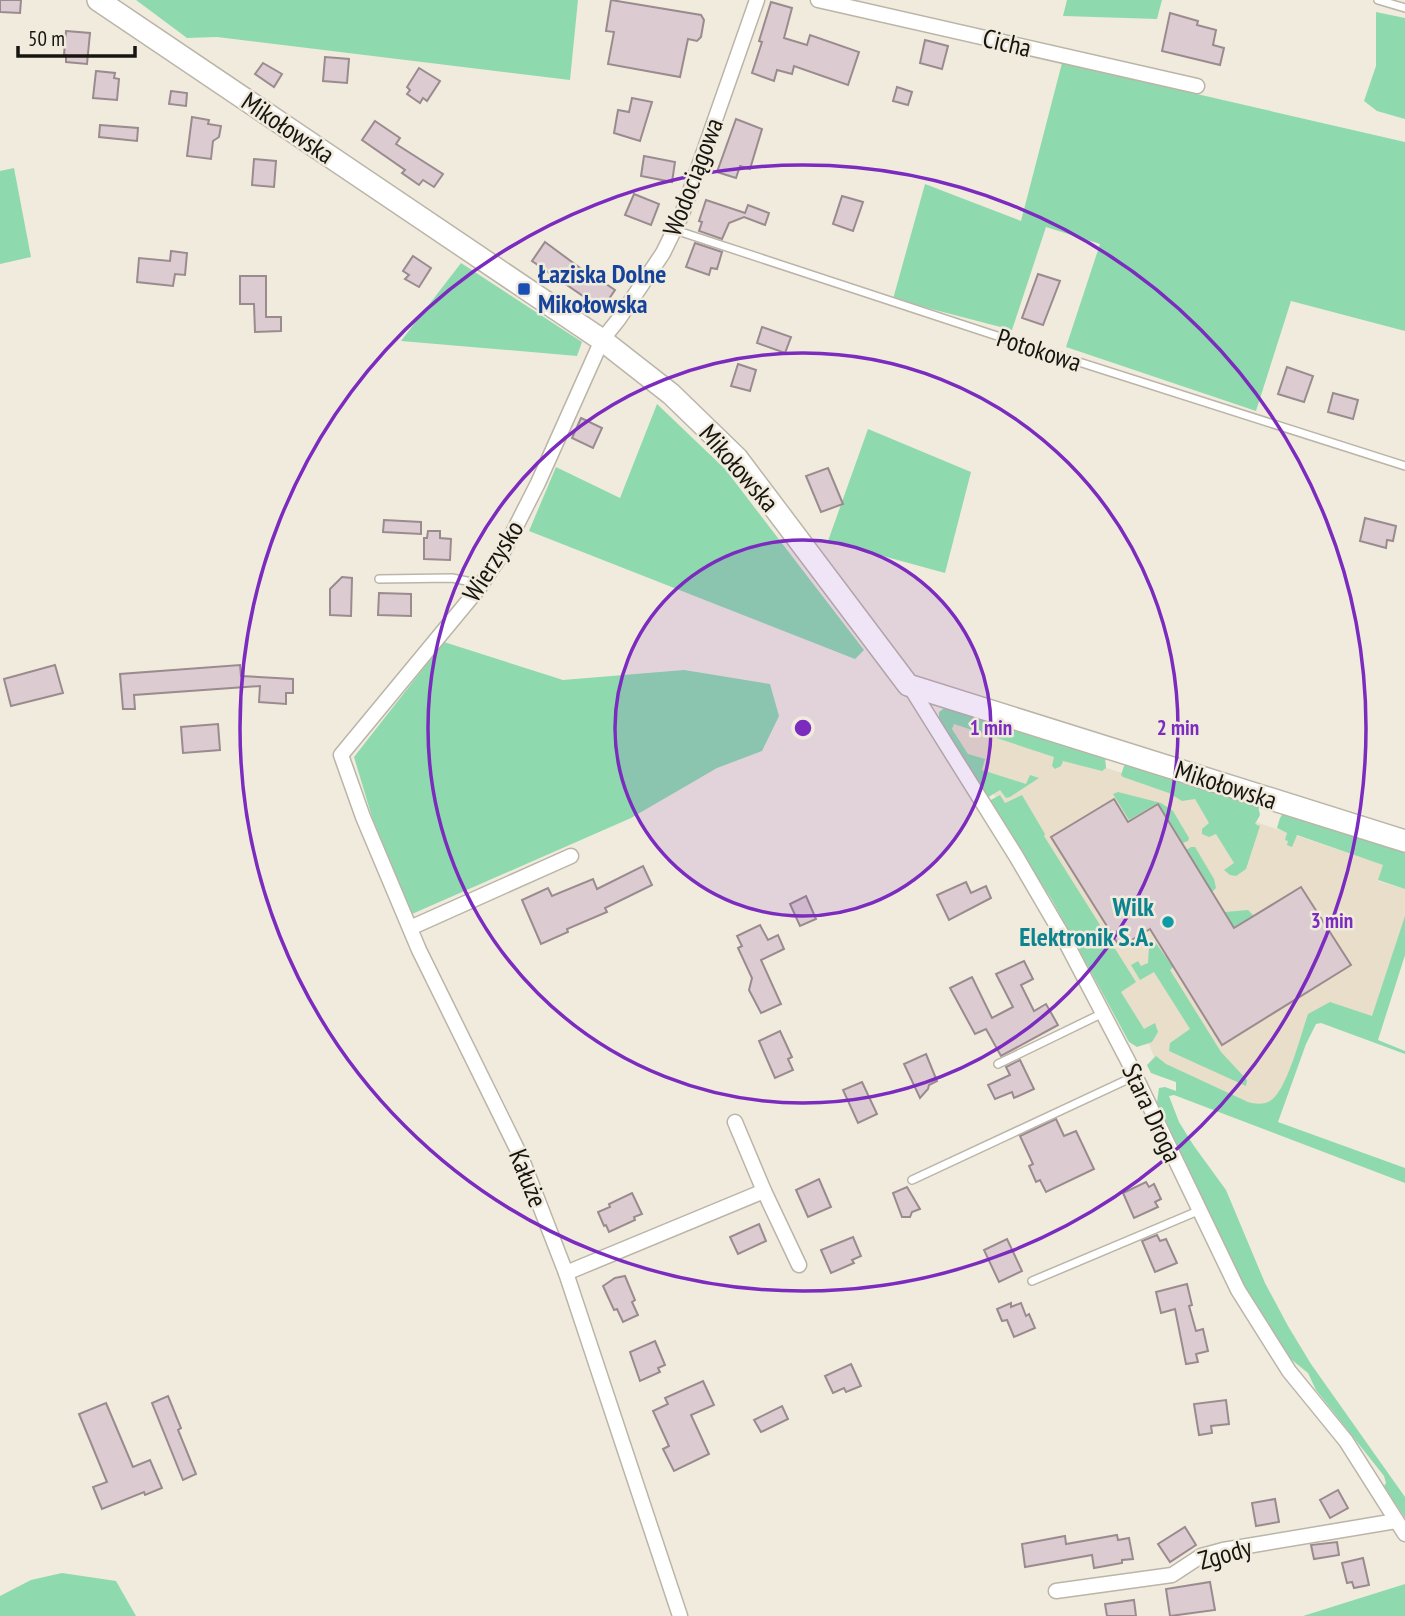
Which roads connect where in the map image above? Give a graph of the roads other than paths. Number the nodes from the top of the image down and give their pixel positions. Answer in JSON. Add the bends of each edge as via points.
{"nodes":[{"id":1,"x":98,"y":0,"type":"edge"},
{"id":2,"x":757,"y":0,"type":"edge"},
{"id":3,"x":818,"y":0,"type":"edge"},
{"id":4,"x":1378,"y":0,"type":"edge"},
{"id":5,"x":1405,"y":8,"type":"edge"},
{"id":6,"x":1197,"y":86,"type":"dead end"},
{"id":7,"x":674,"y":230,"type":"junction"},
{"id":8,"x":602,"y":340,"type":"junction"},
{"id":9,"x":1405,"y":466,"type":"edge"},
{"id":10,"x":379,"y":579,"type":"dead end"},
{"id":11,"x":479,"y":588,"type":"junction"},
{"id":12,"x":908,"y":685,"type":"junction"},
{"id":13,"x":341,"y":755,"type":"joint"},
{"id":14,"x":1405,"y":841,"type":"edge"},
{"id":15,"x":570,"y":856,"type":"dead end"},
{"id":16,"x":410,"y":929,"type":"junction"},
{"id":17,"x":1103,"y":1013,"type":"junction"},
{"id":18,"x":998,"y":1064,"type":"dead end"},
{"id":19,"x":1135,"y":1076,"type":"junction"},
{"id":20,"x":735,"y":1122,"type":"dead end"},
{"id":21,"x":912,"y":1180,"type":"dead end"},
{"id":22,"x":764,"y":1191,"type":"junction"},
{"id":23,"x":1198,"y":1211,"type":"junction"},
{"id":24,"x":799,"y":1265,"type":"dead end"},
{"id":25,"x":566,"y":1273,"type":"junction"},
{"id":26,"x":1032,"y":1281,"type":"dead end"},
{"id":27,"x":1396,"y":1521,"type":"junction"},
{"id":28,"x":1405,"y":1534,"type":"edge"},
{"id":29,"x":1056,"y":1591,"type":"dead end"},
{"id":30,"x":680,"y":1616,"type":"edge"}],
"edges":[{"from":1,"to":8,"type":"street","name":"Mikołowska"},
{"from":2,"to":7,"type":"street","name":"Wodociągowa"},
{"from":3,"to":6,"type":"street","name":"Cicha"},
{"from":4,"to":5,"type":"lane"},
{"from":7,"to":8,"type":"street","name":"Wodociągowa"},
{"from":7,"to":9,"type":"lane","name":"Potokowa"},
{"from":8,"to":11,"type":"street","name":"Wierzysko","via":[[538,483]]},
{"from":8,"to":12,"type":"street","name":"Mikołowska","via":[[671,394],[737,458]]},
{"from":10,"to":11,"type":"lane","via":[[452,578],[476,583]]},
{"from":11,"to":13,"type":"street","name":"Wierzysko"},
{"from":12,"to":14,"type":"street","name":"Mikołowska"},
{"from":12,"to":17,"type":"street","name":"Stara Droga","via":[[1016,856]]},
{"from":13,"to":16,"type":"street","name":"Kałuże"},
{"from":15,"to":16,"type":"street"},
{"from":16,"to":25,"type":"street","name":"Kałuże","via":[[521,1157]]},
{"from":17,"to":18,"type":"lane"},
{"from":17,"to":19,"type":"street","name":"Stara Droga"},
{"from":19,"to":21,"type":"lane"},
{"from":19,"to":23,"type":"street","name":"Stara Droga"},
{"from":20,"to":22,"type":"street"},
{"from":22,"to":24,"type":"street"},
{"from":22,"to":25,"type":"street"},
{"from":23,"to":26,"type":"lane"},
{"from":23,"to":27,"type":"street","name":"Stara Droga","via":[[1238,1290],[1289,1371],[1346,1441]]},
{"from":25,"to":30,"type":"street","name":"Kałuże"},
{"from":27,"to":28,"type":"street","name":"Stara Droga"},
{"from":27,"to":29,"type":"street","name":"Zgody","via":[[1223,1550],[1201,1556],[1172,1575]]}]}
